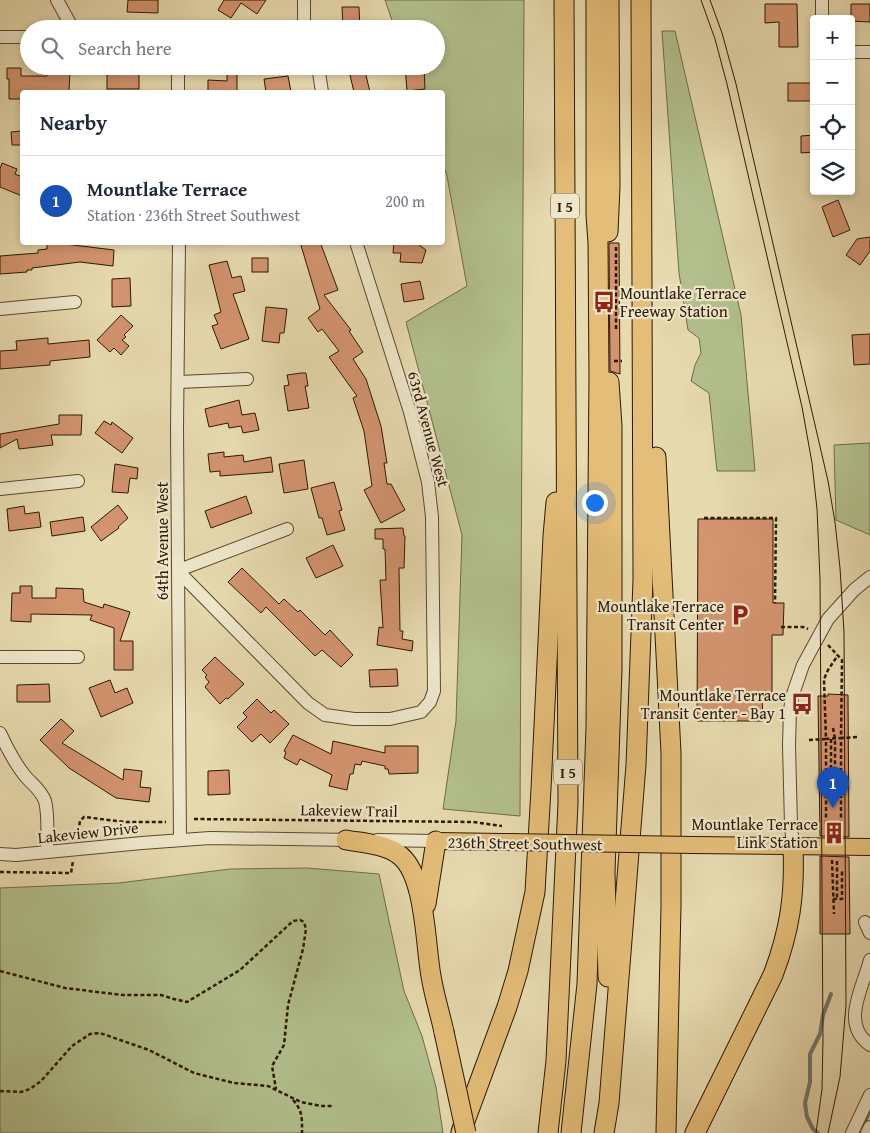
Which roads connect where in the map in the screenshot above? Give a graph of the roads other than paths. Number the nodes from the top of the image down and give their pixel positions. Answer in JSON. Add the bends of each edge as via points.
{"nodes":[{"id":1,"x":57,"y":0,"type":"edge"},
{"id":2,"x":304,"y":0,"type":"edge"},
{"id":3,"x":564,"y":0,"type":"edge"},
{"id":4,"x":596,"y":0,"type":"edge"},
{"id":5,"x":609,"y":0,"type":"edge"},
{"id":6,"x":641,"y":0,"type":"edge"},
{"id":7,"x":822,"y":0,"type":"edge"},
{"id":8,"x":822,"y":15,"type":"edge"},
{"id":9,"x":68,"y":20,"type":"edge"},
{"id":10,"x":305,"y":20,"type":"edge"},
{"id":11,"x":0,"y":37,"type":"edge"},
{"id":12,"x":20,"y":37,"type":"edge"},
{"id":13,"x":855,"y":52,"type":"edge"},
{"id":14,"x":870,"y":52,"type":"edge"},
{"id":15,"x":178,"y":75,"type":"edge"},
{"id":16,"x":319,"y":75,"type":"edge"},
{"id":17,"x":178,"y":90,"type":"edge"},
{"id":18,"x":322,"y":90,"type":"edge"},
{"id":19,"x":642,"y":183,"type":"junction"},
{"id":20,"x":179,"y":245,"type":"edge"},
{"id":21,"x":357,"y":245,"type":"edge"},
{"id":22,"x":75,"y":302,"type":"dead end"},
{"id":23,"x":0,"y":309,"type":"edge"},
{"id":24,"x":247,"y":379,"type":"dead end"},
{"id":25,"x":179,"y":382,"type":"junction"},
{"id":26,"x":566,"y":411,"type":"junction"},
{"id":27,"x":78,"y":481,"type":"dead end"},
{"id":28,"x":0,"y":489,"type":"edge"},
{"id":29,"x":287,"y":529,"type":"dead end"},
{"id":30,"x":179,"y":571,"type":"junction"},
{"id":31,"x":870,"y":577,"type":"edge"},
{"id":32,"x":0,"y":657,"type":"edge"},
{"id":33,"x":78,"y":657,"type":"dead end"},
{"id":34,"x":0,"y":733,"type":"edge"},
{"id":35,"x":180,"y":840,"type":"junction"},
{"id":36,"x":346,"y":840,"type":"junction"},
{"id":37,"x":436,"y":841,"type":"junction"},
{"id":38,"x":793,"y":847,"type":"junction"},
{"id":39,"x":870,"y":847,"type":"edge"},
{"id":40,"x":47,"y":852,"type":"junction"},
{"id":41,"x":0,"y":854,"type":"edge"},
{"id":42,"x":424,"y":920,"type":"junction"},
{"id":43,"x":870,"y":960,"type":"edge"},
{"id":44,"x":870,"y":1045,"type":"edge"},
{"id":45,"x":611,"y":1071,"type":"junction"},
{"id":46,"x":870,"y":1095,"type":"edge"},
{"id":47,"x":870,"y":1127,"type":"edge"},
{"id":48,"x":461,"y":1133,"type":"edge"},
{"id":49,"x":466,"y":1133,"type":"edge"},
{"id":50,"x":548,"y":1133,"type":"edge"},
{"id":51,"x":571,"y":1133,"type":"edge"},
{"id":52,"x":604,"y":1133,"type":"edge"},
{"id":53,"x":666,"y":1133,"type":"edge"},
{"id":54,"x":695,"y":1133,"type":"edge"},
{"id":55,"x":852,"y":1133,"type":"edge"},
{"id":56,"x":867,"y":1133,"type":"edge"}],
"edges":[{"from":1,"to":9,"type":"street"},
{"from":2,"to":10,"type":"street"},
{"from":3,"to":26,"type":"highway","number":"I 5"},
{"from":4,"to":51,"type":"highway","via":[[599,375],[596,727],[587,984]]},
{"from":5,"to":45,"type":"highway","via":[[607,252],[608,375],[612,426],[612,669],[605,873]]},
{"from":6,"to":19,"type":"highway"},
{"from":7,"to":8,"type":"street"},
{"from":11,"to":12,"type":"street"},
{"from":13,"to":14,"type":"street"},
{"from":15,"to":17,"type":"street"},
{"from":16,"to":18,"type":"street"},
{"from":19,"to":45,"type":"highway","via":[[644,482],[639,696]]},
{"from":19,"to":53,"type":"highway","via":[[671,753]]},
{"from":20,"to":25,"type":"street","name":"64th Avenue West"},
{"from":21,"to":30,"type":"street","name":"63rd Avenue West","via":[[407,403],[428,482],[432,517],[434,659],[434,692],[430,702],[421,712],[390,720],[325,715],[308,703]]},
{"from":22,"to":23,"type":"street"},
{"from":24,"to":25,"type":"street"},
{"from":25,"to":30,"type":"street","name":"64th Avenue West"},
{"from":26,"to":48,"type":"highway","via":[[552,536],[535,892],[526,940],[507,1007]]},
{"from":26,"to":50,"type":"highway","number":"I 5","via":[[568,803],[556,1061]]},
{"from":27,"to":28,"type":"street"},
{"from":29,"to":30,"type":"street"},
{"from":30,"to":35,"type":"street","name":"64th Avenue West"},
{"from":31,"to":38,"type":"street","via":[[828,619],[803,665],[793,694],[789,745]]},
{"from":32,"to":33,"type":"street"},
{"from":34,"to":40,"type":"street","via":[[8,750],[44,801]]},
{"from":35,"to":36,"type":"street","name":"236th Street Southwest"},
{"from":35,"to":40,"type":"street","name":"Lakeview Drive"},
{"from":36,"to":37,"type":"street","name":"236th Street Southwest"},
{"from":36,"to":42,"type":"highway","via":[[386,848],[405,860],[416,880]]},
{"from":37,"to":38,"type":"main road","name":"236th Street Southwest","bridge":true,"via":[[504,834]]},
{"from":37,"to":42,"type":"highway"},
{"from":38,"to":39,"type":"main road","name":"236th Street Southwest"},
{"from":38,"to":54,"type":"highway","via":[[792,908],[782,952]]},
{"from":40,"to":41,"type":"street","name":"Lakeview Drive"},
{"from":42,"to":49,"type":"highway","bridge":true,"via":[[431,976]]},
{"from":43,"to":44,"type":"street","via":[[854,1013],[859,1036]]},
{"from":45,"to":52,"type":"highway"},
{"from":46,"to":55,"type":"street"},
{"from":47,"to":56,"type":"street"}]}
